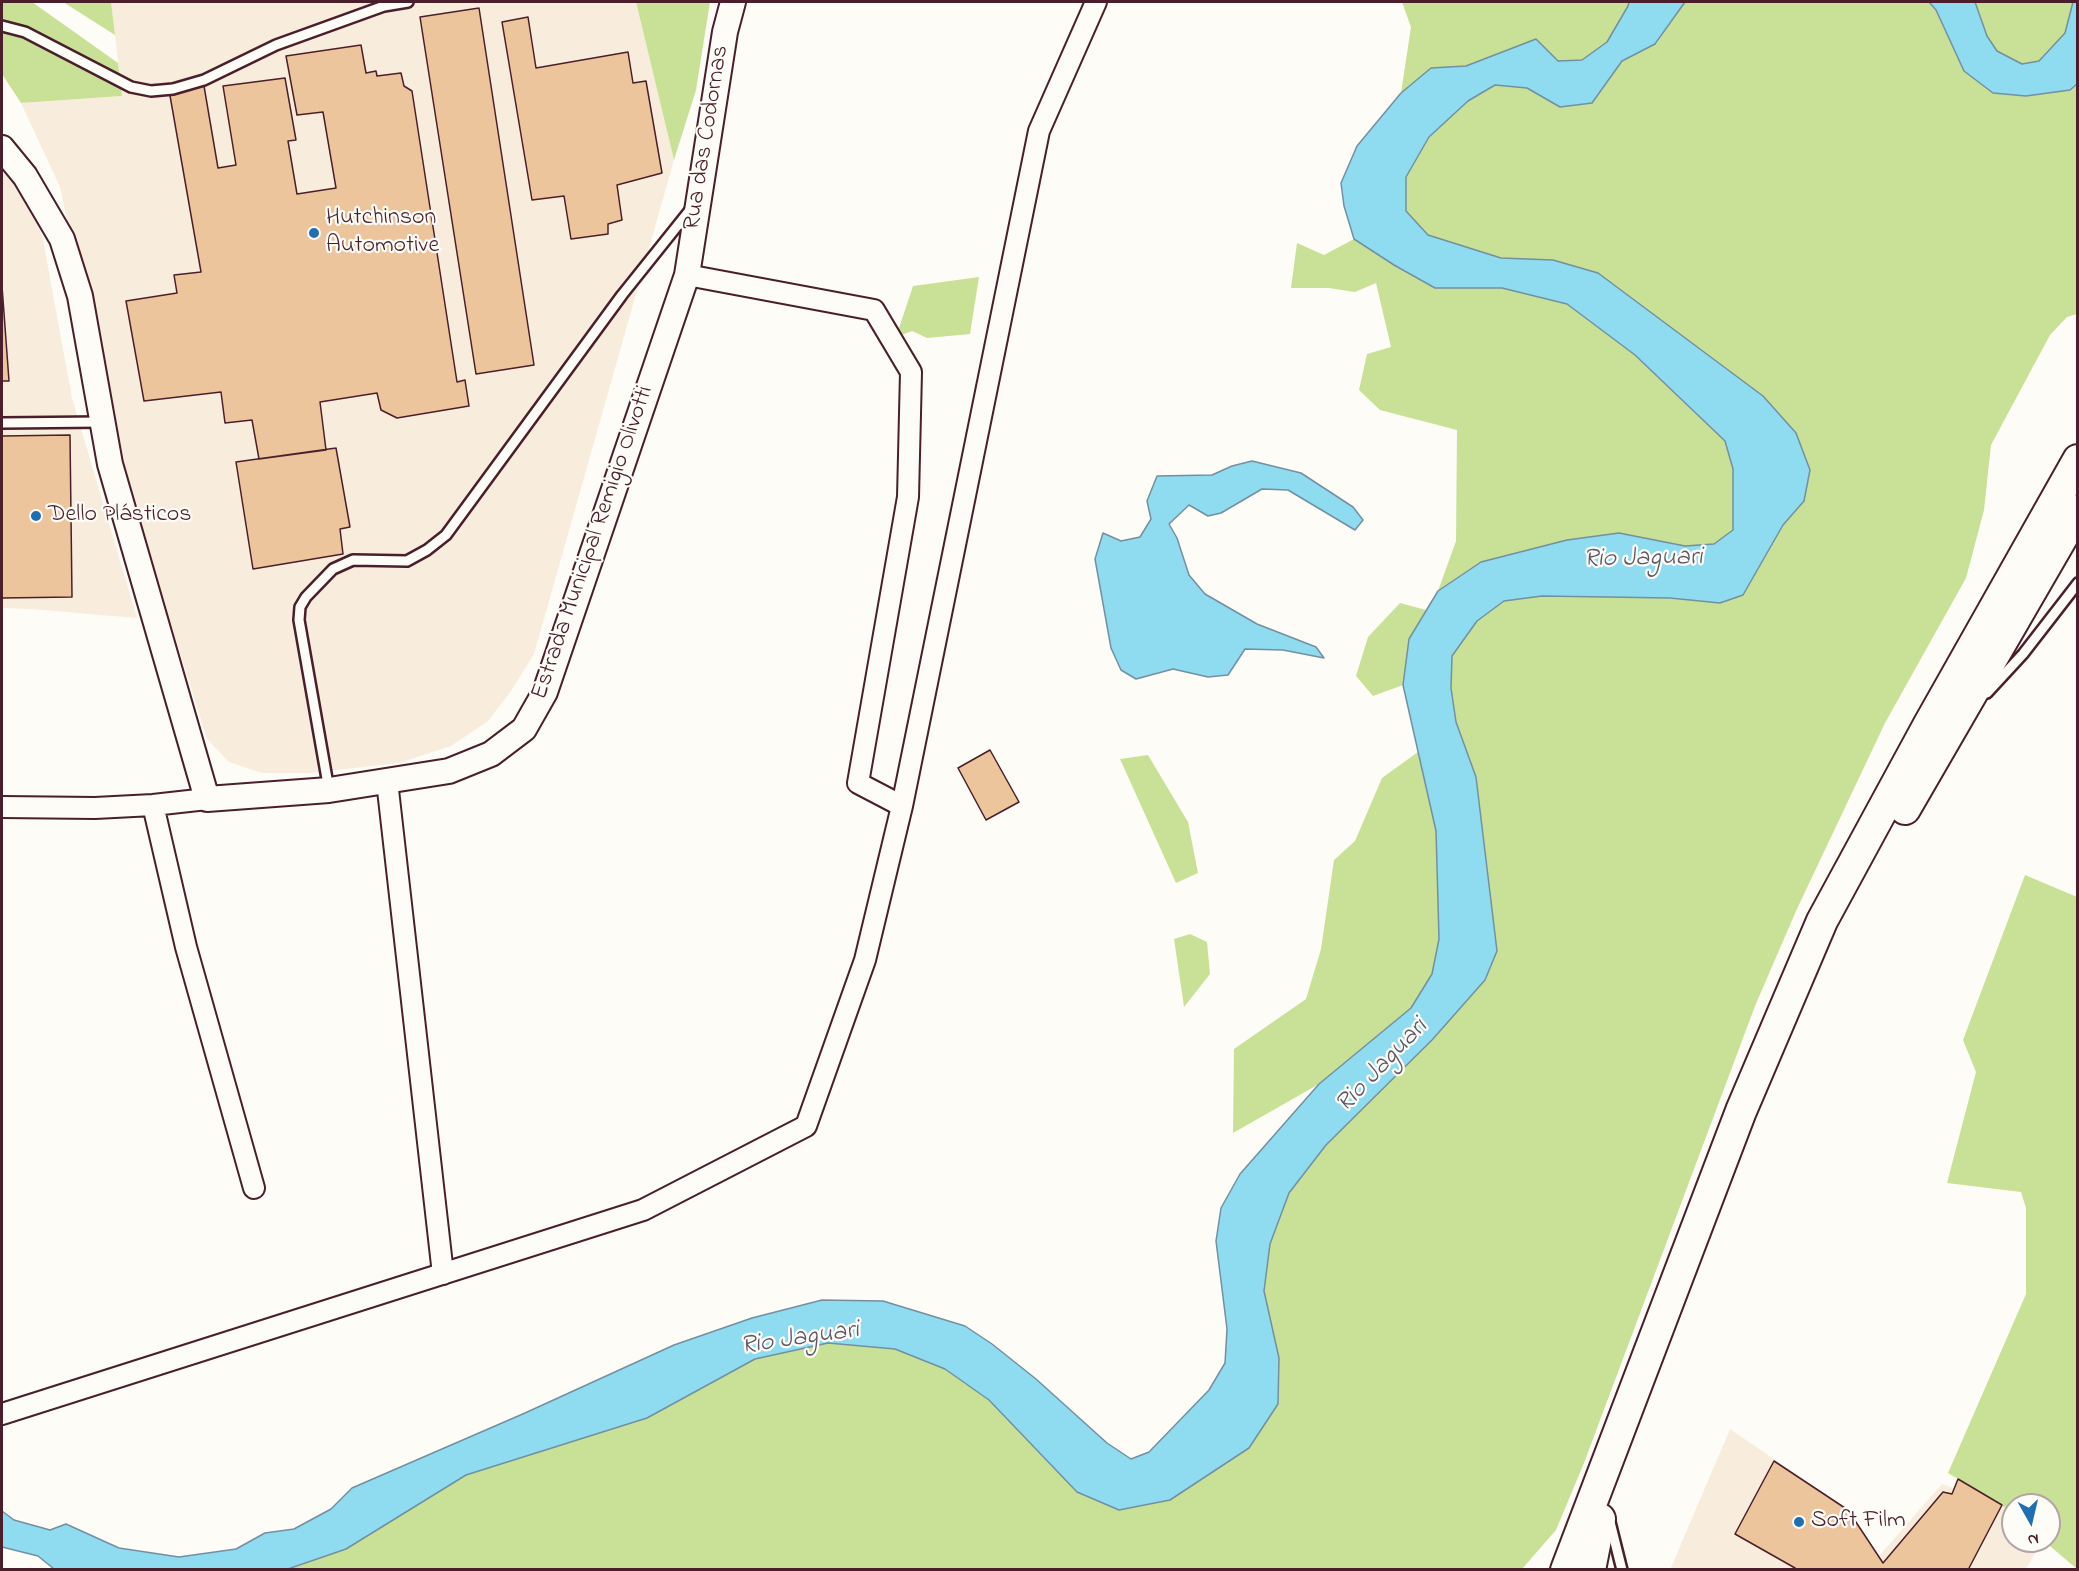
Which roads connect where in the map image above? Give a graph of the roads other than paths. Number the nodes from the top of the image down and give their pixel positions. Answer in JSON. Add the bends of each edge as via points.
{"nodes":[{"id":1,"x":408,"y":2,"type":"edge"},
{"id":2,"x":733,"y":2,"type":"edge"},
{"id":3,"x":1096,"y":2,"type":"edge"},
{"id":4,"x":2,"y":27,"type":"edge"},
{"id":5,"x":2,"y":148,"type":"edge"},
{"id":6,"x":697,"y":201,"type":"junction"},
{"id":7,"x":687,"y":276,"type":"junction"},
{"id":8,"x":103,"y":422,"type":"junction"},
{"id":9,"x":2,"y":423,"type":"edge"},
{"id":10,"x":2078,"y":459,"type":"edge"},
{"id":11,"x":2078,"y":510,"type":"edge"},
{"id":12,"x":2078,"y":583,"type":"edge"},
{"id":13,"x":1949,"y":734,"type":"junction"},
{"id":14,"x":387,"y":780,"type":"junction"},
{"id":15,"x":329,"y":790,"type":"junction"},
{"id":16,"x":207,"y":799,"type":"junction"},
{"id":17,"x":153,"y":806,"type":"junction"},
{"id":18,"x":902,"y":806,"type":"junction"},
{"id":19,"x":2,"y":807,"type":"edge"},
{"id":20,"x":254,"y":1188,"type":"dead end"},
{"id":21,"x":443,"y":1274,"type":"junction"},
{"id":22,"x":2,"y":1414,"type":"edge"},
{"id":23,"x":1599,"y":1514,"type":"junction"},
{"id":24,"x":1550,"y":1569,"type":"edge"},
{"id":25,"x":1566,"y":1569,"type":"edge"},
{"id":26,"x":1581,"y":1569,"type":"edge"},
{"id":27,"x":1590,"y":1569,"type":"edge"},
{"id":28,"x":1622,"y":1569,"type":"edge"}],
"edges":[{"from":1,"to":4,"type":"lane","via":[[384,6],[276,45],[204,80],[151,91],[130,87],[25,32]]},
{"from":2,"to":6,"type":"street","name":"Rua das Codornas"},
{"from":3,"to":18,"type":"street","via":[[1039,131]]},
{"from":5,"to":8,"type":"street","via":[[25,176],[62,239],[80,296]]},
{"from":6,"to":7,"type":"street","name":"Rua das Codornas"},
{"from":6,"to":15,"type":"lane","via":[[622,295],[446,535],[407,561],[353,560],[333,569],[306,597],[299,620]]},
{"from":7,"to":14,"type":"street","name":"Estrada Municipal Remigio Olivotti","via":[[545,692],[524,729],[491,754],[449,771]]},
{"from":7,"to":18,"type":"street","via":[[874,310],[911,372],[908,497],[858,783]]},
{"from":8,"to":9,"type":"lane"},
{"from":8,"to":16,"type":"street","via":[[110,464]]},
{"from":10,"to":23,"type":"main road","via":[[1822,921],[1741,1111]]},
{"from":11,"to":13,"type":"main road"},
{"from":12,"to":13,"type":"lane","via":[[2023,654]]},
{"from":13,"to":23,"type":"main road","via":[[1815,972]]},
{"from":14,"to":15,"type":"street","name":"Estrada Municipal Remigio Olivotti"},
{"from":14,"to":21,"type":"street"},
{"from":15,"to":16,"type":"street","name":"Estrada Municipal Remigio Olivotti"},
{"from":16,"to":17,"type":"street"},
{"from":17,"to":19,"type":"street"},
{"from":17,"to":20,"type":"street","via":[[186,947]]},
{"from":18,"to":21,"type":"street","via":[[865,960],[806,1126],[643,1210]]},
{"from":21,"to":22,"type":"street"},
{"from":23,"to":24,"type":"main road"},
{"from":23,"to":25,"type":"main road"},
{"from":23,"to":26,"type":"main road"},
{"from":23,"to":27,"type":"main road"},
{"from":23,"to":28,"type":"lane"}]}
